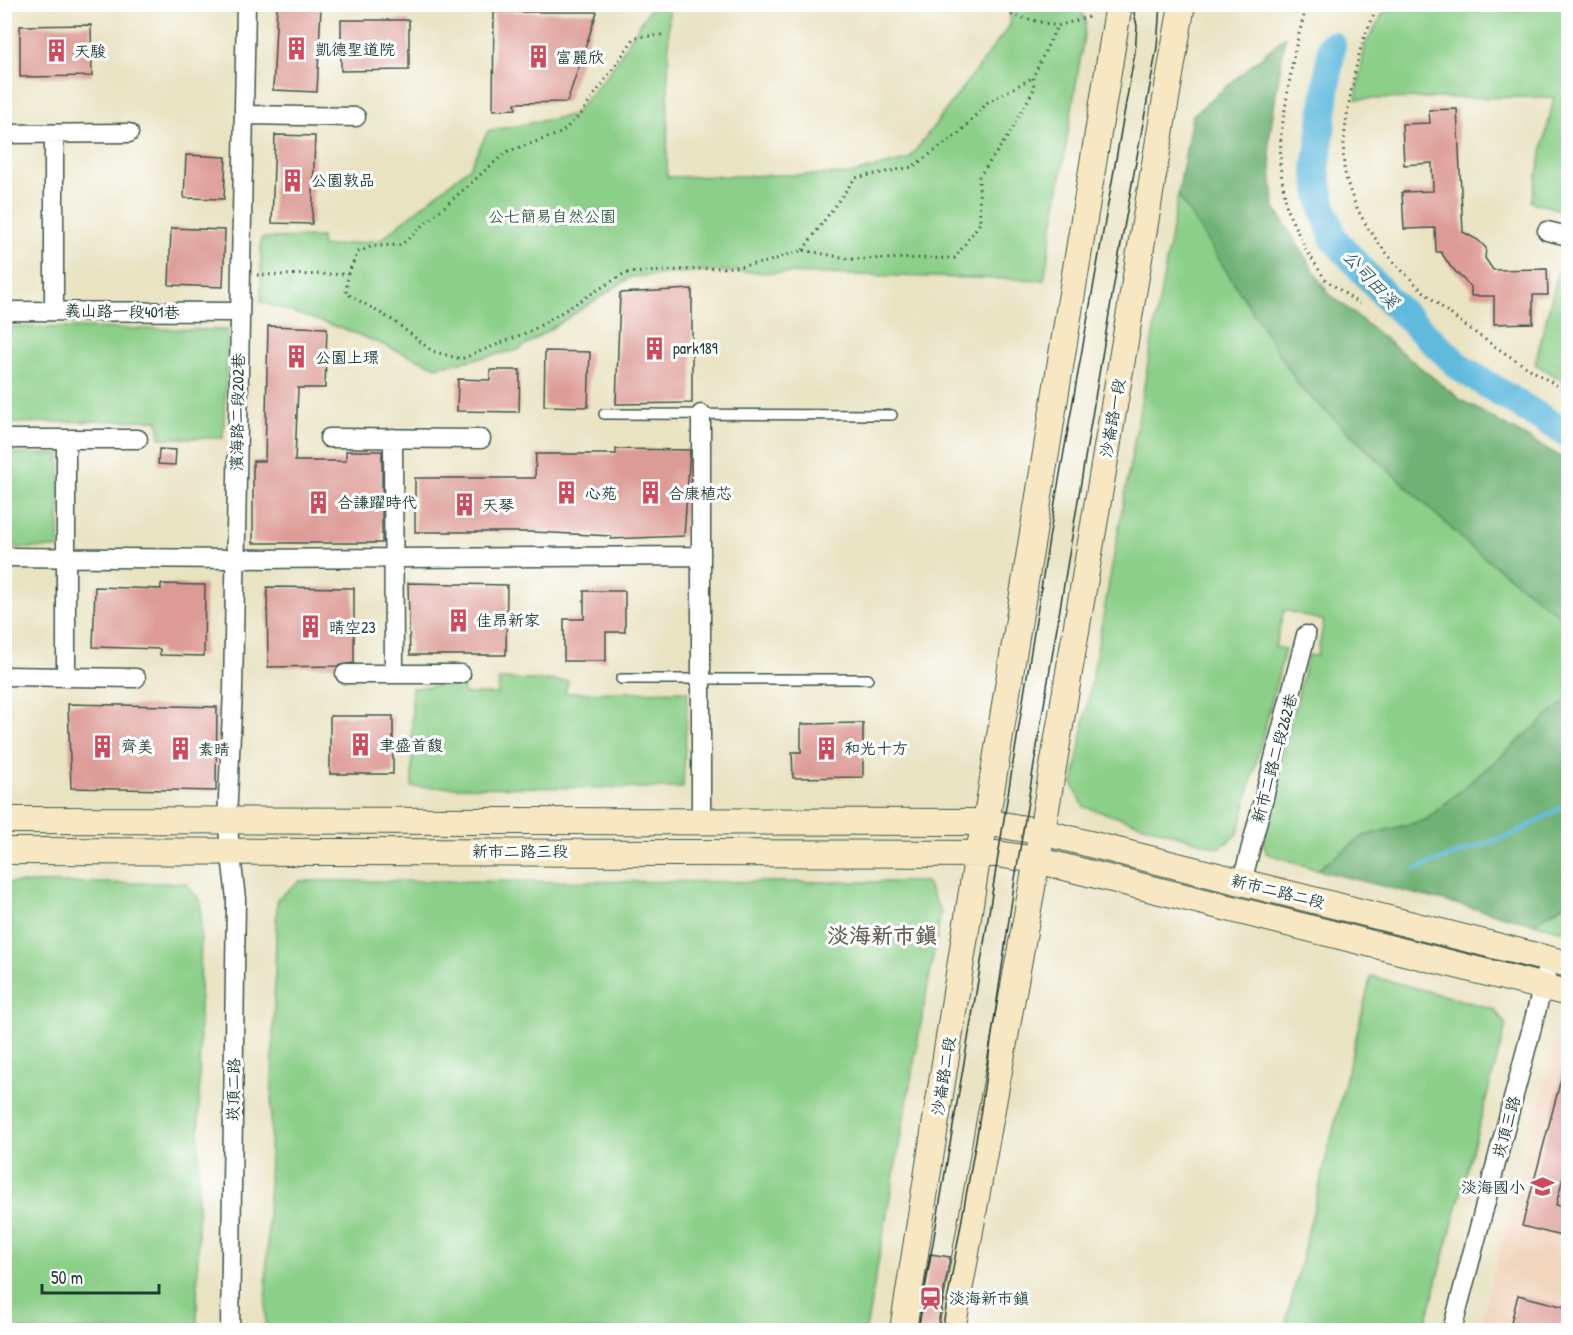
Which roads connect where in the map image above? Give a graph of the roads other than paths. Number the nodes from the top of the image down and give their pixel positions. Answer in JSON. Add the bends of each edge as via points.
{"nodes":[{"id":1,"x":246,"y":4,"type":"edge"},
{"id":2,"x":1119,"y":4,"type":"edge"},
{"id":3,"x":1182,"y":4,"type":"edge"},
{"id":4,"x":245,"y":115,"type":"junction"},
{"id":5,"x":356,"y":117,"type":"dead end"},
{"id":6,"x":129,"y":133,"type":"dead end"},
{"id":7,"x":4,"y":134,"type":"edge"},
{"id":8,"x":54,"y":134,"type":"junction"},
{"id":9,"x":1547,"y":231,"type":"dead end"},
{"id":10,"x":1569,"y":236,"type":"edge"},
{"id":11,"x":54,"y":310,"type":"junction"},
{"id":12,"x":4,"y":311,"type":"edge"},
{"id":13,"x":239,"y":312,"type":"junction"},
{"id":14,"x":604,"y":414,"type":"dead end"},
{"id":15,"x":700,"y":414,"type":"junction"},
{"id":16,"x":892,"y":415,"type":"dead end"},
{"id":17,"x":329,"y":438,"type":"dead end"},
{"id":18,"x":393,"y":438,"type":"junction"},
{"id":19,"x":4,"y":439,"type":"edge"},
{"id":20,"x":66,"y":439,"type":"junction"},
{"id":21,"x":138,"y":439,"type":"dead end"},
{"id":22,"x":481,"y":439,"type":"dead end"},
{"id":23,"x":393,"y":556,"type":"junction"},
{"id":24,"x":699,"y":556,"type":"junction"},
{"id":25,"x":4,"y":557,"type":"edge"},
{"id":26,"x":67,"y":557,"type":"junction"},
{"id":27,"x":233,"y":559,"type":"junction"},
{"id":28,"x":1306,"y":635,"type":"dead end"},
{"id":29,"x":345,"y":674,"type":"dead end"},
{"id":30,"x":394,"y":674,"type":"junction"},
{"id":31,"x":462,"y":674,"type":"dead end"},
{"id":32,"x":4,"y":676,"type":"edge"},
{"id":33,"x":66,"y":676,"type":"junction"},
{"id":34,"x":136,"y":678,"type":"dead end"},
{"id":35,"x":621,"y":678,"type":"dead end"},
{"id":36,"x":868,"y":679,"type":"dead end"},
{"id":37,"x":699,"y":680,"type":"junction"},
{"id":38,"x":4,"y":820,"type":"edge"},
{"id":39,"x":227,"y":820,"type":"junction"},
{"id":40,"x":701,"y":820,"type":"junction"},
{"id":41,"x":986,"y":822,"type":"junction"},
{"id":42,"x":1042,"y":832,"type":"junction"},
{"id":43,"x":232,"y":850,"type":"junction"},
{"id":44,"x":4,"y":851,"type":"edge"},
{"id":45,"x":978,"y":853,"type":"junction"},
{"id":46,"x":1036,"y":860,"type":"junction"},
{"id":47,"x":1242,"y":882,"type":"junction"},
{"id":48,"x":1559,"y":961,"type":"edge"},
{"id":49,"x":1544,"y":986,"type":"junction"},
{"id":50,"x":1569,"y":993,"type":"edge"},
{"id":51,"x":230,"y":1330,"type":"edge"},
{"id":52,"x":903,"y":1330,"type":"edge"},
{"id":53,"x":952,"y":1330,"type":"edge"},
{"id":54,"x":1452,"y":1330,"type":"edge"}],
"edges":[{"from":1,"to":4,"type":"street","name":"濱海路二段202巷"},
{"from":2,"to":41,"type":"street"},
{"from":3,"to":42,"type":"street","name":"沙崙路一段"},
{"from":4,"to":5,"type":"street"},
{"from":4,"to":13,"type":"street","name":"濱海路二段202巷"},
{"from":6,"to":8,"type":"street"},
{"from":7,"to":8,"type":"street"},
{"from":8,"to":11,"type":"street"},
{"from":9,"to":10,"type":"street"},
{"from":11,"to":12,"type":"street","name":"義山路一段401巷"},
{"from":11,"to":13,"type":"street","name":"義山路一段401巷"},
{"from":13,"to":27,"type":"street","name":"濱海路二段202巷"},
{"from":14,"to":15,"type":"lane"},
{"from":15,"to":16,"type":"lane"},
{"from":15,"to":24,"type":"street"},
{"from":17,"to":18,"type":"street"},
{"from":18,"to":22,"type":"street"},
{"from":18,"to":23,"type":"street"},
{"from":19,"to":20,"type":"street"},
{"from":20,"to":21,"type":"street"},
{"from":20,"to":26,"type":"street"},
{"from":23,"to":24,"type":"street"},
{"from":23,"to":27,"type":"street"},
{"from":23,"to":30,"type":"street"},
{"from":24,"to":37,"type":"street"},
{"from":25,"to":26,"type":"street"},
{"from":26,"to":27,"type":"street"},
{"from":26,"to":33,"type":"street"},
{"from":27,"to":39,"type":"street","name":"濱海路二段202巷","via":[[233,690]]},
{"from":28,"to":47,"type":"street","name":"新市二路二段262巷"},
{"from":29,"to":30,"type":"street"},
{"from":30,"to":31,"type":"street"},
{"from":32,"to":33,"type":"street"},
{"from":33,"to":34,"type":"street"},
{"from":35,"to":37,"type":"lane"},
{"from":36,"to":37,"type":"lane"},
{"from":37,"to":40,"type":"street"},
{"from":38,"to":39,"type":"street","name":"新市二路三段"},
{"from":39,"to":40,"type":"street","name":"新市二路三段"},
{"from":39,"to":43,"type":"street","name":"崁頂二路"},
{"from":40,"to":41,"type":"street","name":"新市二路三段"},
{"from":41,"to":42,"type":"street","name":"新市二路二段"},
{"from":41,"to":45,"type":"street","name":"沙崙路二段"},
{"from":42,"to":46,"type":"street"},
{"from":42,"to":47,"type":"street","name":"新市二路二段"},
{"from":43,"to":44,"type":"street","name":"新市二路三段"},
{"from":43,"to":45,"type":"street","name":"新市二路三段"},
{"from":43,"to":51,"type":"street","name":"崁頂二路","via":[[236,898]]},
{"from":45,"to":46,"type":"street","name":"新市二路三段"},
{"from":45,"to":52,"type":"street","name":"沙崙路二段"},
{"from":46,"to":49,"type":"street","name":"新市二路二段"},
{"from":46,"to":53,"type":"street"},
{"from":47,"to":48,"type":"street","name":"新市二路二段"},
{"from":48,"to":49,"type":"street","name":"崁頂三路"},
{"from":49,"to":50,"type":"street","name":"新市二路二段"},
{"from":49,"to":54,"type":"street","name":"崁頂三路"}]}
